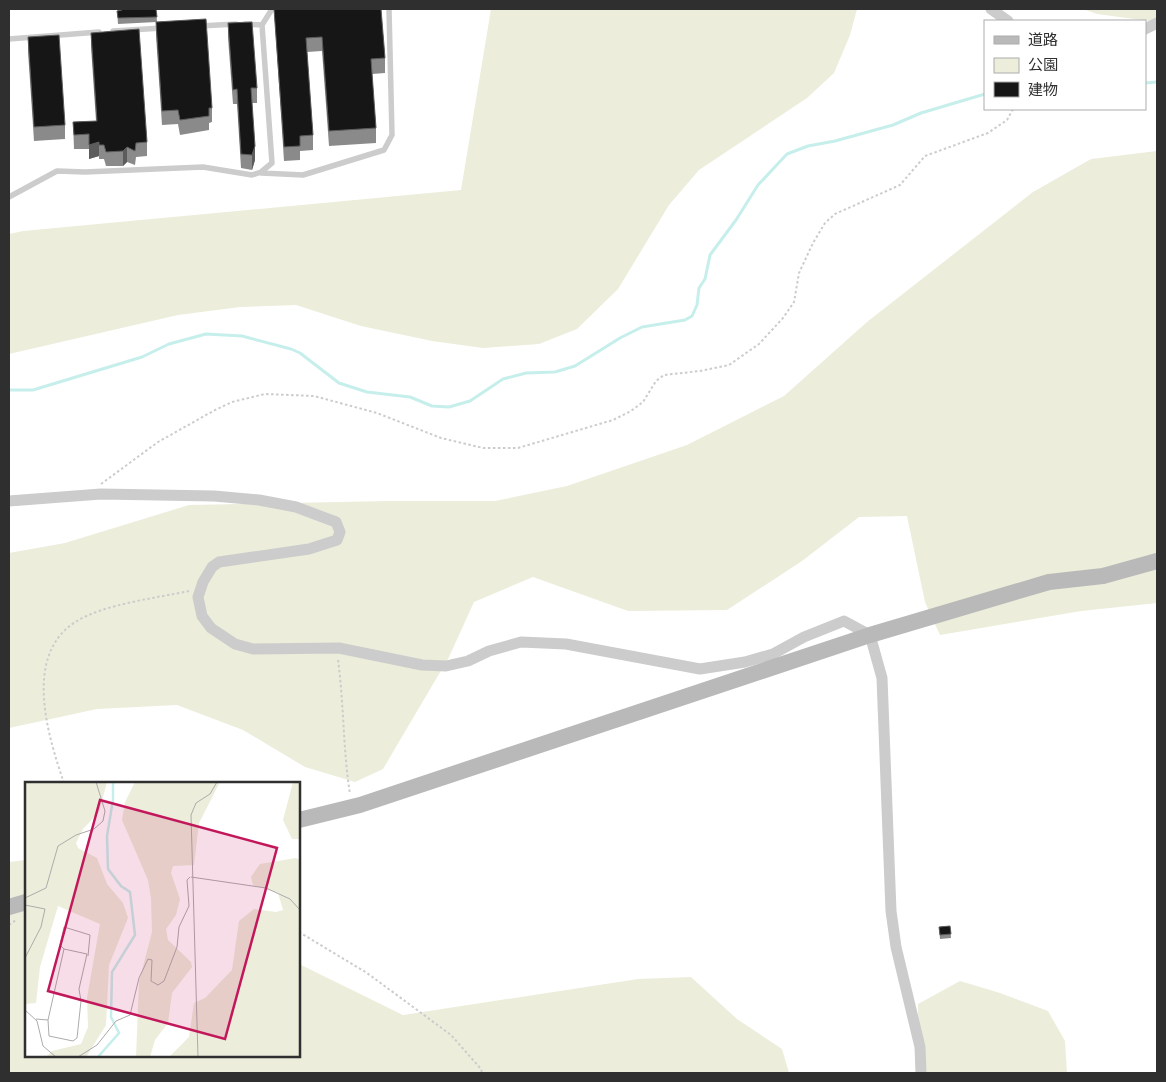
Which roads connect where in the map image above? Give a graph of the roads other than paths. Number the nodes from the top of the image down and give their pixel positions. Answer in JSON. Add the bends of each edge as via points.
{"nodes":[{"id":1,"x":272,"y":9,"type":"edge"},
{"id":2,"x":389,"y":9,"type":"edge"},
{"id":3,"x":991,"y":9,"type":"edge"},
{"id":4,"x":1007,"y":20,"type":"edge"},
{"id":5,"x":262,"y":25,"type":"junction"},
{"id":6,"x":193,"y":26,"type":"edge"},
{"id":7,"x":175,"y":28,"type":"edge"},
{"id":8,"x":9,"y":39,"type":"edge"},
{"id":9,"x":260,"y":172,"type":"junction"},
{"id":10,"x":9,"y":197,"type":"edge"},
{"id":11,"x":9,"y":501,"type":"edge"},
{"id":12,"x":1157,"y":561,"type":"edge"},
{"id":13,"x":870,"y":635,"type":"junction"},
{"id":14,"x":300,"y":820,"type":"edge"},
{"id":15,"x":25,"y":902,"type":"edge"},
{"id":16,"x":9,"y":907,"type":"edge"},
{"id":17,"x":922,"y":1073,"type":"edge"}],
"edges":[{"from":1,"to":5,"type":"lane"},
{"from":2,"to":9,"type":"lane","via":[[392,135],[384,150],[302,175]]},
{"from":3,"to":4,"type":"street"},
{"from":5,"to":6,"type":"lane"},
{"from":5,"to":9,"type":"lane","via":[[272,163]]},
{"from":7,"to":8,"type":"lane"},
{"from":9,"to":10,"type":"lane","via":[[252,175],[203,167],[57,171]]},
{"from":11,"to":13,"type":"street","via":[[90,494],[214,496],[296,507],[336,522],[340,532],[337,540],[309,549],[219,562],[212,567],[198,597],[202,616],[211,628],[235,644],[253,649],[336,648],[422,665],[446,666],[521,642],[566,644],[700,669],[773,654],[844,621]]},
{"from":12,"to":13,"type":"street","via":[[1103,576],[1048,582]]},
{"from":13,"to":14,"type":"street","via":[[360,805]]},
{"from":13,"to":17,"type":"street","via":[[882,678],[891,911],[896,947],[920,1047]]},
{"from":15,"to":16,"type":"street"}]}
